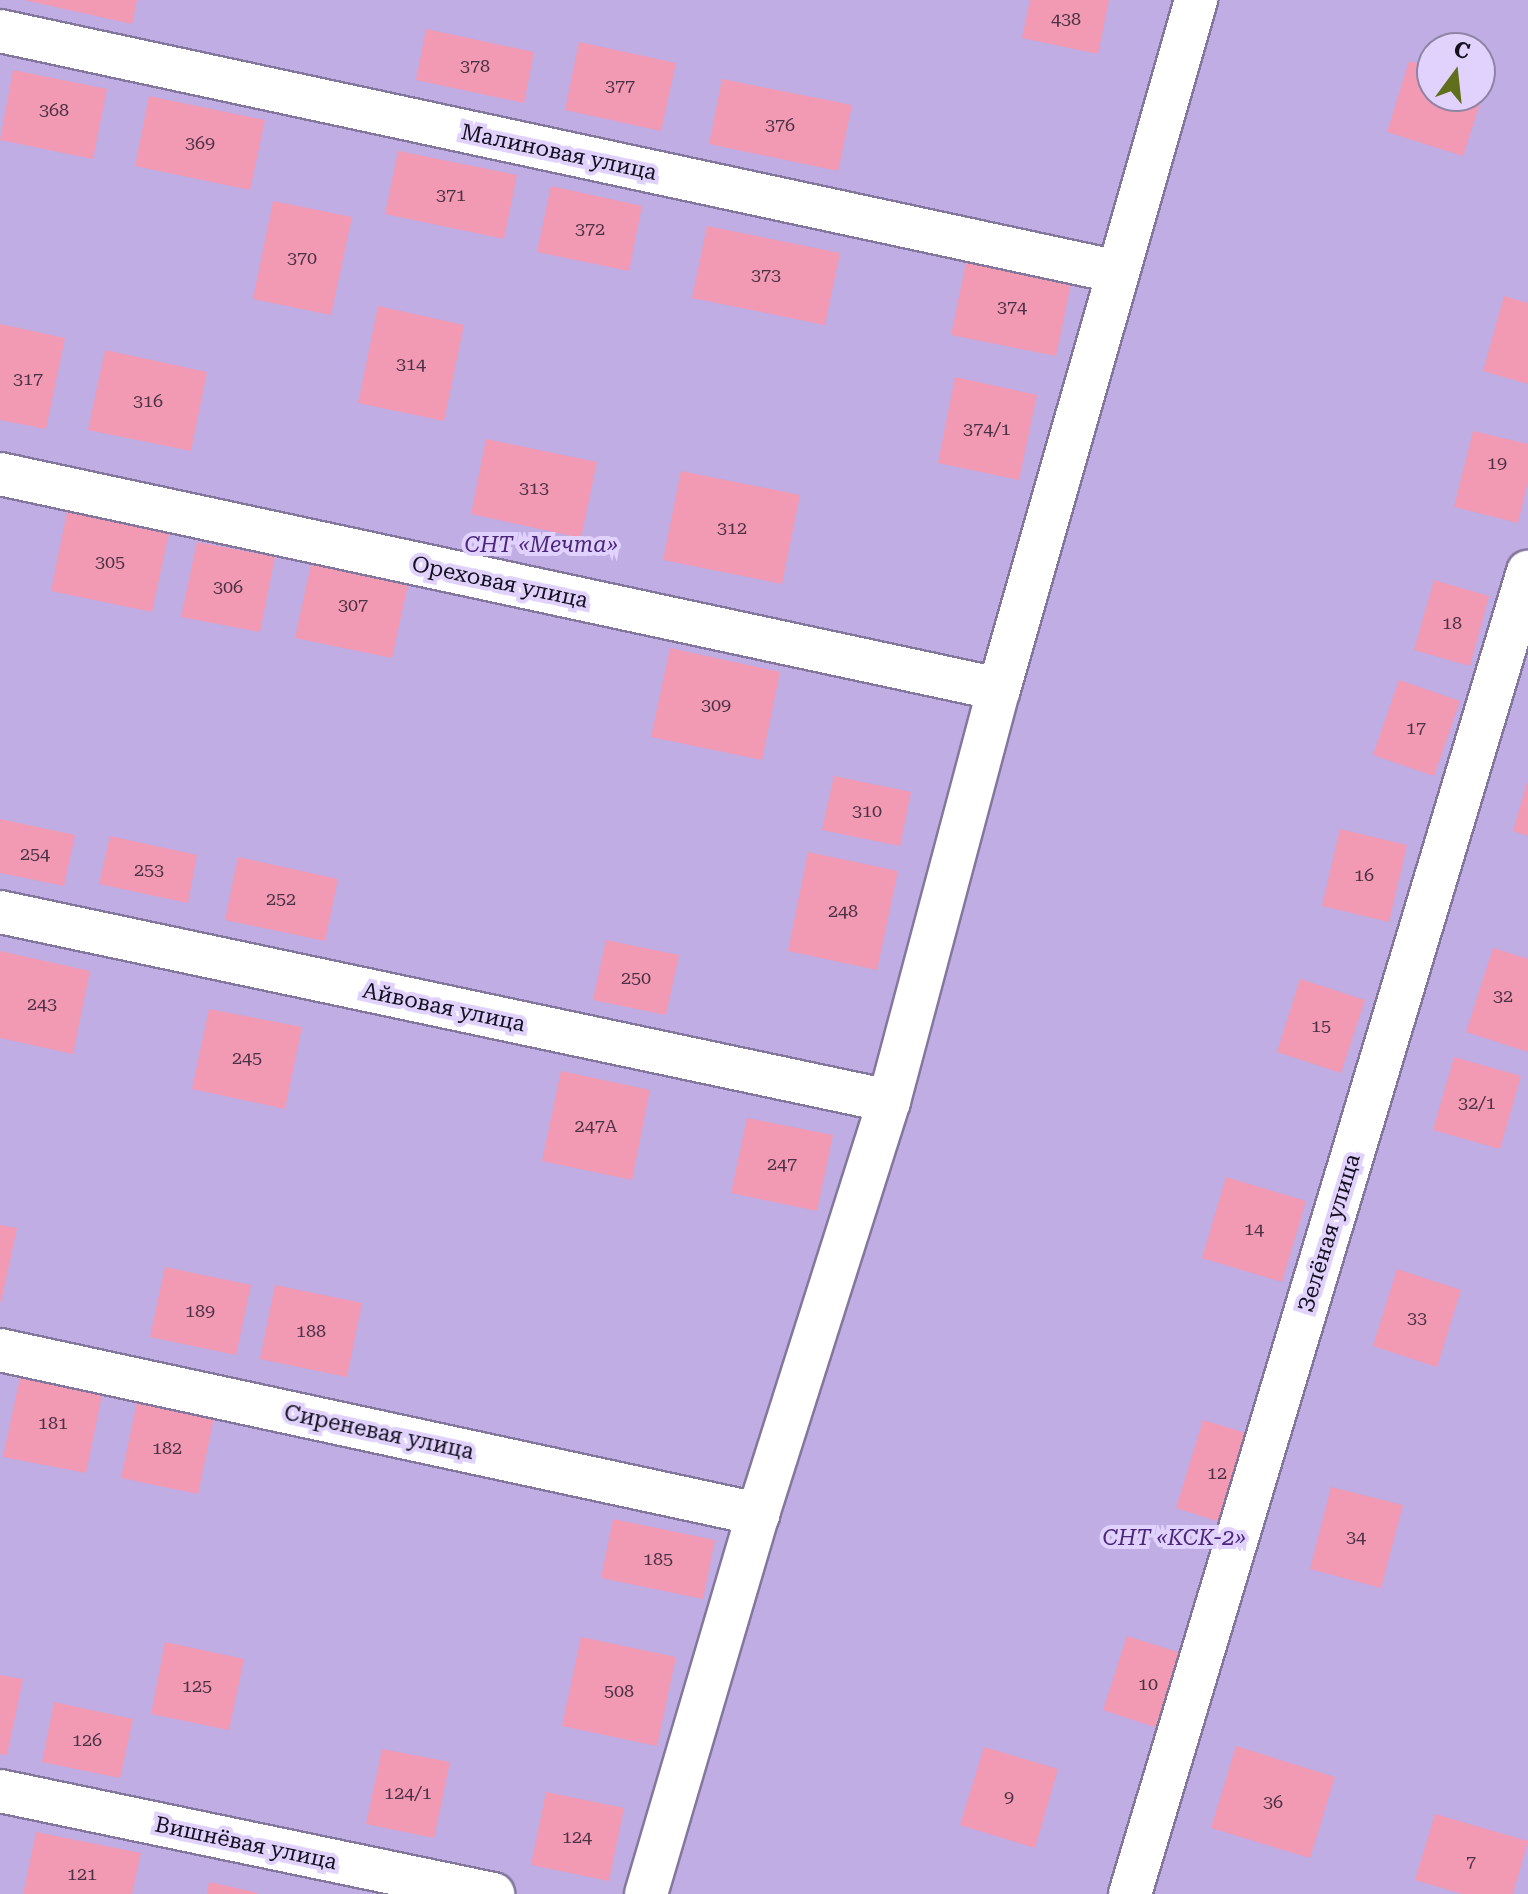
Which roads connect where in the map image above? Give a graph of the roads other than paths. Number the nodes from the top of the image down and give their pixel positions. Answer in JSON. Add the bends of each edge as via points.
{"nodes":[{"id":1,"x":1196,"y":0,"type":"edge"},
{"id":2,"x":0,"y":31,"type":"edge"},
{"id":3,"x":1118,"y":272,"type":"junction"},
{"id":4,"x":0,"y":474,"type":"edge"},
{"id":5,"x":1528,"y":572,"type":"edge"},
{"id":6,"x":999,"y":689,"type":"junction"},
{"id":7,"x":0,"y":912,"type":"edge"},
{"id":8,"x":889,"y":1101,"type":"junction"},
{"id":9,"x":0,"y":1350,"type":"edge"},
{"id":10,"x":758,"y":1514,"type":"junction"},
{"id":11,"x":0,"y":1791,"type":"edge"},
{"id":12,"x":493,"y":1894,"type":"edge"},
{"id":13,"x":646,"y":1894,"type":"edge"},
{"id":14,"x":1130,"y":1894,"type":"edge"}],
"edges":[{"from":1,"to":3,"type":"street"},
{"from":2,"to":3,"type":"street","name":"Малиновая улица"},
{"from":3,"to":6,"type":"street"},
{"from":4,"to":6,"type":"street","name":"Ореховая улица"},
{"from":5,"to":14,"type":"street","name":"Зелёная улица"},
{"from":6,"to":8,"type":"street"},
{"from":7,"to":8,"type":"street","name":"Айвовая улица"},
{"from":8,"to":10,"type":"street"},
{"from":9,"to":10,"type":"street","name":"Сиреневая улица"},
{"from":10,"to":13,"type":"street"},
{"from":11,"to":12,"type":"street","name":"Вишнёвая улица"}]}
